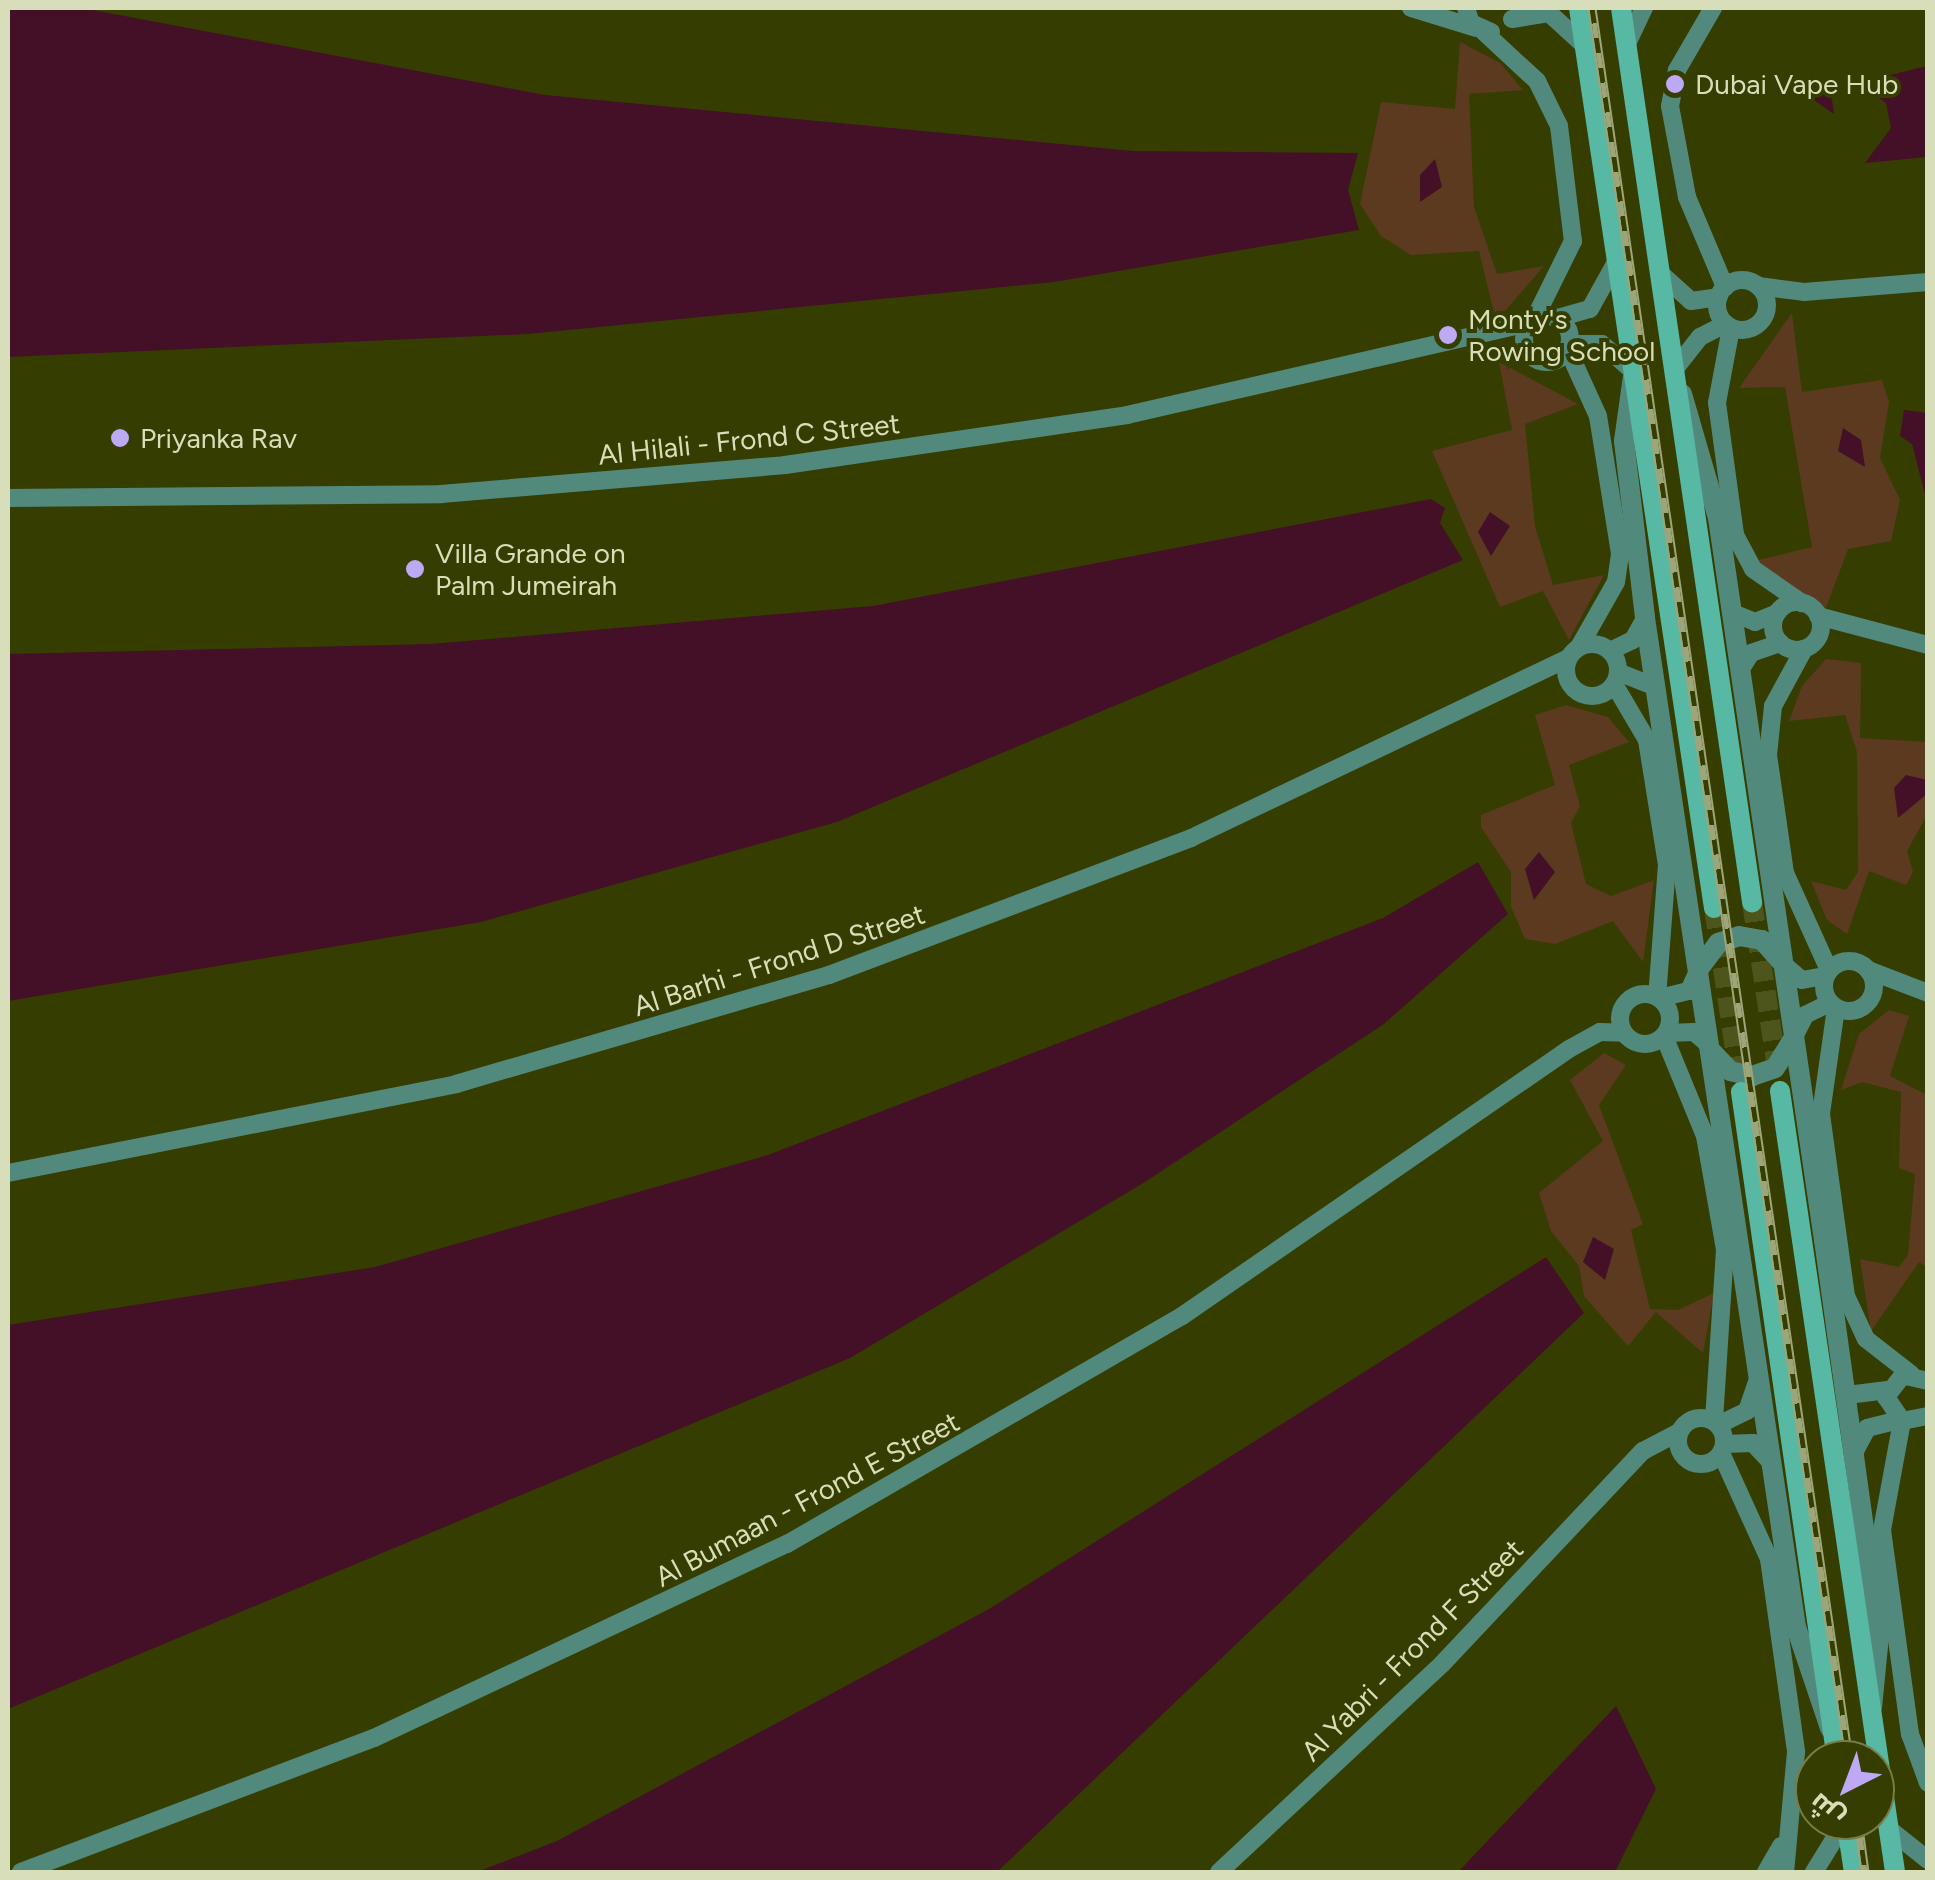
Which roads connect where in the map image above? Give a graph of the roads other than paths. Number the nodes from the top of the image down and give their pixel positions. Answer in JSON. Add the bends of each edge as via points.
{"nodes":[{"id":1,"x":1411,"y":8,"type":"edge"},
{"id":2,"x":1466,"y":8,"type":"edge"},
{"id":3,"x":1579,"y":8,"type":"edge"},
{"id":4,"x":1620,"y":8,"type":"edge"},
{"id":5,"x":1644,"y":8,"type":"edge"},
{"id":6,"x":1696,"y":8,"type":"edge"},
{"id":7,"x":1713,"y":8,"type":"edge"},
{"id":8,"x":1512,"y":17,"type":"edge"},
{"id":9,"x":1481,"y":30,"type":"junction"},
{"id":10,"x":1695,"y":38,"type":"junction"},
{"id":11,"x":1626,"y":46,"type":"junction"},
{"id":12,"x":1586,"y":47,"type":"junction"},
{"id":13,"x":1529,"y":72,"type":"junction"},
{"id":14,"x":1616,"y":262,"type":"junction"},
{"id":15,"x":1658,"y":266,"type":"junction"},
{"id":16,"x":1560,"y":270,"type":"junction"},
{"id":17,"x":1928,"y":282,"type":"edge"},
{"id":18,"x":1736,"y":288,"type":"junction"},
{"id":19,"x":1804,"y":292,"type":"junction"},
{"id":20,"x":1766,"y":313,"type":"junction"},
{"id":21,"x":1557,"y":318,"type":"junction"},
{"id":22,"x":1532,"y":322,"type":"junction"},
{"id":23,"x":1728,"y":326,"type":"junction"},
{"id":24,"x":1752,"y":329,"type":"junction"},
{"id":25,"x":1486,"y":338,"type":"junction"},
{"id":26,"x":1569,"y":347,"type":"junction"},
{"id":27,"x":1529,"y":353,"type":"junction"},
{"id":28,"x":1553,"y":362,"type":"junction"},
{"id":29,"x":1727,"y":364,"type":"junction"},
{"id":30,"x":1633,"y":372,"type":"junction"},
{"id":31,"x":1675,"y":374,"type":"junction"},
{"id":32,"x":1588,"y":390,"type":"junction"},
{"id":33,"x":8,"y":498,"type":"edge"},
{"id":34,"x":1762,"y":577,"type":"junction"},
{"id":35,"x":1802,"y":603,"type":"junction"},
{"id":36,"x":1604,"y":605,"type":"junction"},
{"id":37,"x":1779,"y":611,"type":"junction"},
{"id":38,"x":1732,"y":613,"type":"junction"},
{"id":39,"x":1818,"y":616,"type":"junction"},
{"id":40,"x":1645,"y":618,"type":"junction"},
{"id":41,"x":1856,"y":633,"type":"junction"},
{"id":42,"x":1782,"y":644,"type":"junction"},
{"id":43,"x":1809,"y":646,"type":"junction"},
{"id":44,"x":1928,"y":646,"type":"edge"},
{"id":45,"x":1606,"y":649,"type":"junction"},
{"id":46,"x":1574,"y":652,"type":"junction"},
{"id":47,"x":1740,"y":670,"type":"junction"},
{"id":48,"x":1781,"y":682,"type":"junction"},
{"id":49,"x":1531,"y":683,"type":"junction"},
{"id":50,"x":1569,"y":683,"type":"junction"},
{"id":51,"x":1610,"y":684,"type":"junction"},
{"id":52,"x":1656,"y":687,"type":"junction"},
{"id":53,"x":1752,"y":902,"type":"tunnel mouth"},
{"id":54,"x":1714,"y":908,"type":"tunnel mouth"},
{"id":55,"x":1812,"y":932,"type":"junction"},
{"id":56,"x":1657,"y":958,"type":"junction"},
{"id":57,"x":1848,"y":961,"type":"junction"},
{"id":58,"x":1784,"y":965,"type":"junction"},
{"id":59,"x":1698,"y":970,"type":"junction"},
{"id":60,"x":1868,"y":970,"type":"junction"},
{"id":61,"x":1827,"y":974,"type":"junction"},
{"id":62,"x":1923,"y":991,"type":"edge"},
{"id":63,"x":1872,"y":997,"type":"junction"},
{"id":64,"x":1658,"y":998,"type":"junction"},
{"id":65,"x":1630,"y":1000,"type":"junction"},
{"id":66,"x":1833,"y":1005,"type":"junction"},
{"id":67,"x":1856,"y":1010,"type":"junction"},
{"id":68,"x":1624,"y":1033,"type":"junction"},
{"id":69,"x":1666,"y":1034,"type":"junction"},
{"id":70,"x":1793,"y":1039,"type":"junction"},
{"id":71,"x":1643,"y":1044,"type":"junction"},
{"id":72,"x":1708,"y":1044,"type":"junction"},
{"id":73,"x":1834,"y":1044,"type":"junction"},
{"id":74,"x":1557,"y":1056,"type":"junction"},
{"id":75,"x":1674,"y":1072,"type":"junction"},
{"id":76,"x":1780,"y":1091,"type":"tunnel mouth"},
{"id":77,"x":1742,"y":1092,"type":"tunnel mouth"},
{"id":78,"x":8,"y":1173,"type":"edge"},
{"id":79,"x":1877,"y":1351,"type":"junction"},
{"id":80,"x":1714,"y":1372,"type":"junction"},
{"id":81,"x":1758,"y":1372,"type":"junction"},
{"id":82,"x":1919,"y":1377,"type":"edge"},
{"id":83,"x":1889,"y":1387,"type":"junction"},
{"id":84,"x":1846,"y":1395,"type":"junction"},
{"id":85,"x":1927,"y":1416,"type":"edge"},
{"id":86,"x":1901,"y":1420,"type":"junction"},
{"id":87,"x":1716,"y":1424,"type":"junction"},
{"id":88,"x":1686,"y":1426,"type":"junction"},
{"id":89,"x":1722,"y":1449,"type":"junction"},
{"id":90,"x":1854,"y":1450,"type":"junction"},
{"id":91,"x":1681,"y":1454,"type":"junction"},
{"id":92,"x":1901,"y":1456,"type":"junction"},
{"id":93,"x":1636,"y":1459,"type":"junction"},
{"id":94,"x":1769,"y":1460,"type":"junction"},
{"id":95,"x":1700,"y":1464,"type":"junction"},
{"id":96,"x":1740,"y":1495,"type":"junction"},
{"id":97,"x":1871,"y":1714,"type":"junction"},
{"id":98,"x":1834,"y":1737,"type":"junction"},
{"id":99,"x":1835,"y":1740,"type":"edge"},
{"id":100,"x":1875,"y":1740,"type":"edge"},
{"id":101,"x":1928,"y":1783,"type":"edge"},
{"id":102,"x":1895,"y":1835,"type":"edge"},
{"id":103,"x":1834,"y":1840,"type":"edge"},
{"id":104,"x":1849,"y":1840,"type":"edge"},
{"id":105,"x":1890,"y":1840,"type":"edge"},
{"id":106,"x":1783,"y":1841,"type":"junction"},
{"id":107,"x":1928,"y":1860,"type":"edge"},
{"id":108,"x":21,"y":1872,"type":"edge"},
{"id":109,"x":1219,"y":1872,"type":"edge"},
{"id":110,"x":1766,"y":1872,"type":"edge"},
{"id":111,"x":1786,"y":1872,"type":"edge"},
{"id":112,"x":1814,"y":1872,"type":"edge"},
{"id":113,"x":1854,"y":1872,"type":"edge"},
{"id":114,"x":1895,"y":1872,"type":"edge"}],
"edges":[{"from":1,"to":9,"type":"street"},
{"from":2,"to":9,"type":"street"},
{"from":3,"to":12,"type":"main road"},
{"from":4,"to":11,"type":"main road"},
{"from":5,"to":11,"type":"street"},
{"from":6,"to":10,"type":"street"},
{"from":7,"to":10,"type":"street"},
{"from":8,"to":9,"type":"street"},
{"from":8,"to":12,"type":"street","via":[[1548,13]]},
{"from":8,"to":13,"type":"street"},
{"from":9,"to":13,"type":"street"},
{"from":10,"to":18,"type":"street","via":[[1673,82],[1671,118],[1686,198]]},
{"from":11,"to":15,"type":"main road"},
{"from":12,"to":14,"type":"main road"},
{"from":13,"to":16,"type":"street","via":[[1559,126],[1574,230]]},
{"from":14,"to":21,"type":"street","via":[[1590,309]]},
{"from":14,"to":30,"type":"main road"},
{"from":15,"to":18,"type":"street","via":[[1680,296]]},
{"from":15,"to":31,"type":"main road"},
{"from":16,"to":21,"type":"street"},
{"from":16,"to":22,"type":"street"},
{"from":17,"to":19,"type":"street"},
{"from":18,"to":19,"type":"street"},
{"from":18,"to":20,"type":"street"},
{"from":18,"to":23,"type":"street"},
{"from":19,"to":20,"type":"street"},
{"from":20,"to":24,"type":"street"},
{"from":21,"to":22,"type":"street","name":"Al Hilali - Frond C Street"},
{"from":21,"to":26,"type":"street"},
{"from":22,"to":25,"type":"street","name":"Al Hilali - Frond C Street"},
{"from":22,"to":27,"type":"street"},
{"from":23,"to":24,"type":"street"},
{"from":23,"to":29,"type":"street"},
{"from":23,"to":31,"type":"street","via":[[1700,336]]},
{"from":24,"to":29,"type":"street"},
{"from":25,"to":27,"type":"street"},
{"from":25,"to":33,"type":"street","name":"Al Hilali - Frond C Street","via":[[1126,415],[785,465],[441,494]]},
{"from":26,"to":28,"type":"street"},
{"from":26,"to":30,"type":"street","via":[[1595,341]]},
{"from":26,"to":32,"type":"street"},
{"from":27,"to":28,"type":"street"},
{"from":28,"to":32,"type":"street"},
{"from":29,"to":34,"type":"street","via":[[1718,413],[1735,535]]},
{"from":30,"to":40,"type":"street","via":[[1624,441]]},
{"from":30,"to":54,"type":"main road"},
{"from":31,"to":38,"type":"street","via":[[1712,489]]},
{"from":31,"to":53,"type":"main road"},
{"from":32,"to":36,"type":"street","via":[[1620,554]]},
{"from":34,"to":35,"type":"street"},
{"from":34,"to":37,"type":"street"},
{"from":35,"to":37,"type":"street"},
{"from":35,"to":39,"type":"street"},
{"from":36,"to":45,"type":"street"},
{"from":36,"to":46,"type":"street"},
{"from":37,"to":38,"type":"street","via":[[1755,622]]},
{"from":37,"to":42,"type":"street"},
{"from":38,"to":47,"type":"street"},
{"from":39,"to":41,"type":"street"},
{"from":39,"to":43,"type":"street"},
{"from":40,"to":45,"type":"street","via":[[1633,640]]},
{"from":40,"to":52,"type":"street"},
{"from":41,"to":43,"type":"street"},
{"from":41,"to":44,"type":"street"},
{"from":42,"to":43,"type":"street"},
{"from":42,"to":47,"type":"street","via":[[1751,653]]},
{"from":42,"to":48,"type":"street"},
{"from":43,"to":48,"type":"street"},
{"from":45,"to":46,"type":"street"},
{"from":45,"to":51,"type":"street"},
{"from":46,"to":49,"type":"street","name":"Al Barhi - Frond D Street"},
{"from":46,"to":50,"type":"street"},
{"from":47,"to":58,"type":"street"},
{"from":48,"to":55,"type":"street","via":[[1770,772],[1786,873]]},
{"from":49,"to":50,"type":"street","name":"Al Barhi - Frond D Street"},
{"from":49,"to":78,"type":"street","name":"Al Barhi - Frond D Street","via":[[1119,868],[755,1000],[362,1106]]},
{"from":50,"to":51,"type":"street"},
{"from":51,"to":52,"type":"street"},
{"from":51,"to":56,"type":"street","via":[[1639,721],[1668,879]]},
{"from":52,"to":59,"type":"street"},
{"from":55,"to":57,"type":"street"},
{"from":55,"to":61,"type":"street"},
{"from":56,"to":64,"type":"street"},
{"from":56,"to":65,"type":"street"},
{"from":57,"to":60,"type":"street"},
{"from":57,"to":61,"type":"street"},
{"from":58,"to":59,"type":"street","via":[[1771,946],[1740,936],[1718,943]]},
{"from":58,"to":61,"type":"street","via":[[1802,980]]},
{"from":58,"to":70,"type":"street"},
{"from":59,"to":64,"type":"street","via":[[1682,995]]},
{"from":59,"to":72,"type":"street"},
{"from":60,"to":62,"type":"street"},
{"from":60,"to":63,"type":"street"},
{"from":61,"to":66,"type":"street"},
{"from":62,"to":63,"type":"street"},
{"from":63,"to":67,"type":"street"},
{"from":64,"to":65,"type":"street"},
{"from":64,"to":69,"type":"street"},
{"from":65,"to":68,"type":"street"},
{"from":65,"to":74,"type":"street","name":"Al Bumaan - Frond E Street"},
{"from":66,"to":67,"type":"street"},
{"from":66,"to":70,"type":"street","via":[[1806,1016]]},
{"from":66,"to":73,"type":"street"},
{"from":67,"to":73,"type":"street"},
{"from":68,"to":71,"type":"street"},
{"from":68,"to":74,"type":"street","name":"Al Bumaan - Frond E Street","via":[[1600,1032]]},
{"from":69,"to":71,"type":"street"},
{"from":69,"to":72,"type":"street","via":[[1694,1032]]},
{"from":69,"to":75,"type":"street"},
{"from":70,"to":72,"type":"street","via":[[1783,1060],[1752,1076],[1730,1071]]},
{"from":70,"to":84,"type":"street"},
{"from":71,"to":75,"type":"street"},
{"from":72,"to":81,"type":"street"},
{"from":73,"to":79,"type":"street","via":[[1822,1128],[1846,1296]]},
{"from":74,"to":108,"type":"street","name":"Al Bumaan - Frond E Street","via":[[1182,1316],[787,1544],[374,1738]]},
{"from":75,"to":80,"type":"street","via":[[1710,1155],[1726,1265]]},
{"from":76,"to":97,"type":"main road"},
{"from":77,"to":98,"type":"main road"},
{"from":79,"to":82,"type":"street"},
{"from":79,"to":83,"type":"street"},
{"from":80,"to":87,"type":"street"},
{"from":80,"to":88,"type":"street"},
{"from":81,"to":87,"type":"street","via":[[1752,1405]]},
{"from":81,"to":94,"type":"street"},
{"from":82,"to":83,"type":"street"},
{"from":83,"to":84,"type":"street"},
{"from":83,"to":86,"type":"street"},
{"from":84,"to":90,"type":"street"},
{"from":85,"to":86,"type":"street"},
{"from":85,"to":92,"type":"street"},
{"from":86,"to":90,"type":"street","via":[[1874,1423]]},
{"from":86,"to":92,"type":"street"},
{"from":87,"to":88,"type":"street"},
{"from":87,"to":89,"type":"street"},
{"from":88,"to":91,"type":"street"},
{"from":88,"to":93,"type":"street","name":"Al Yabri - Frond F Street"},
{"from":89,"to":94,"type":"street","via":[[1753,1444]]},
{"from":89,"to":95,"type":"street"},
{"from":89,"to":96,"type":"street"},
{"from":90,"to":97,"type":"street","via":[[1879,1636]]},
{"from":91,"to":93,"type":"street"},
{"from":91,"to":95,"type":"street"},
{"from":92,"to":101,"type":"street","via":[[1883,1540],[1910,1734]]},
{"from":93,"to":109,"type":"street","name":"Al Yabri - Frond F Street","via":[[1442,1664]]},
{"from":94,"to":98,"type":"street","via":[[1801,1650]]},
{"from":95,"to":96,"type":"street"},
{"from":96,"to":106,"type":"street","via":[[1767,1547],[1795,1735]]},
{"from":97,"to":100,"type":"main road"},
{"from":98,"to":99,"type":"main road"},
{"from":102,"to":107,"type":"street"},
{"from":103,"to":112,"type":"street"},
{"from":104,"to":113,"type":"main road"},
{"from":105,"to":114,"type":"main road"},
{"from":106,"to":110,"type":"street"},
{"from":106,"to":111,"type":"street"}]}
